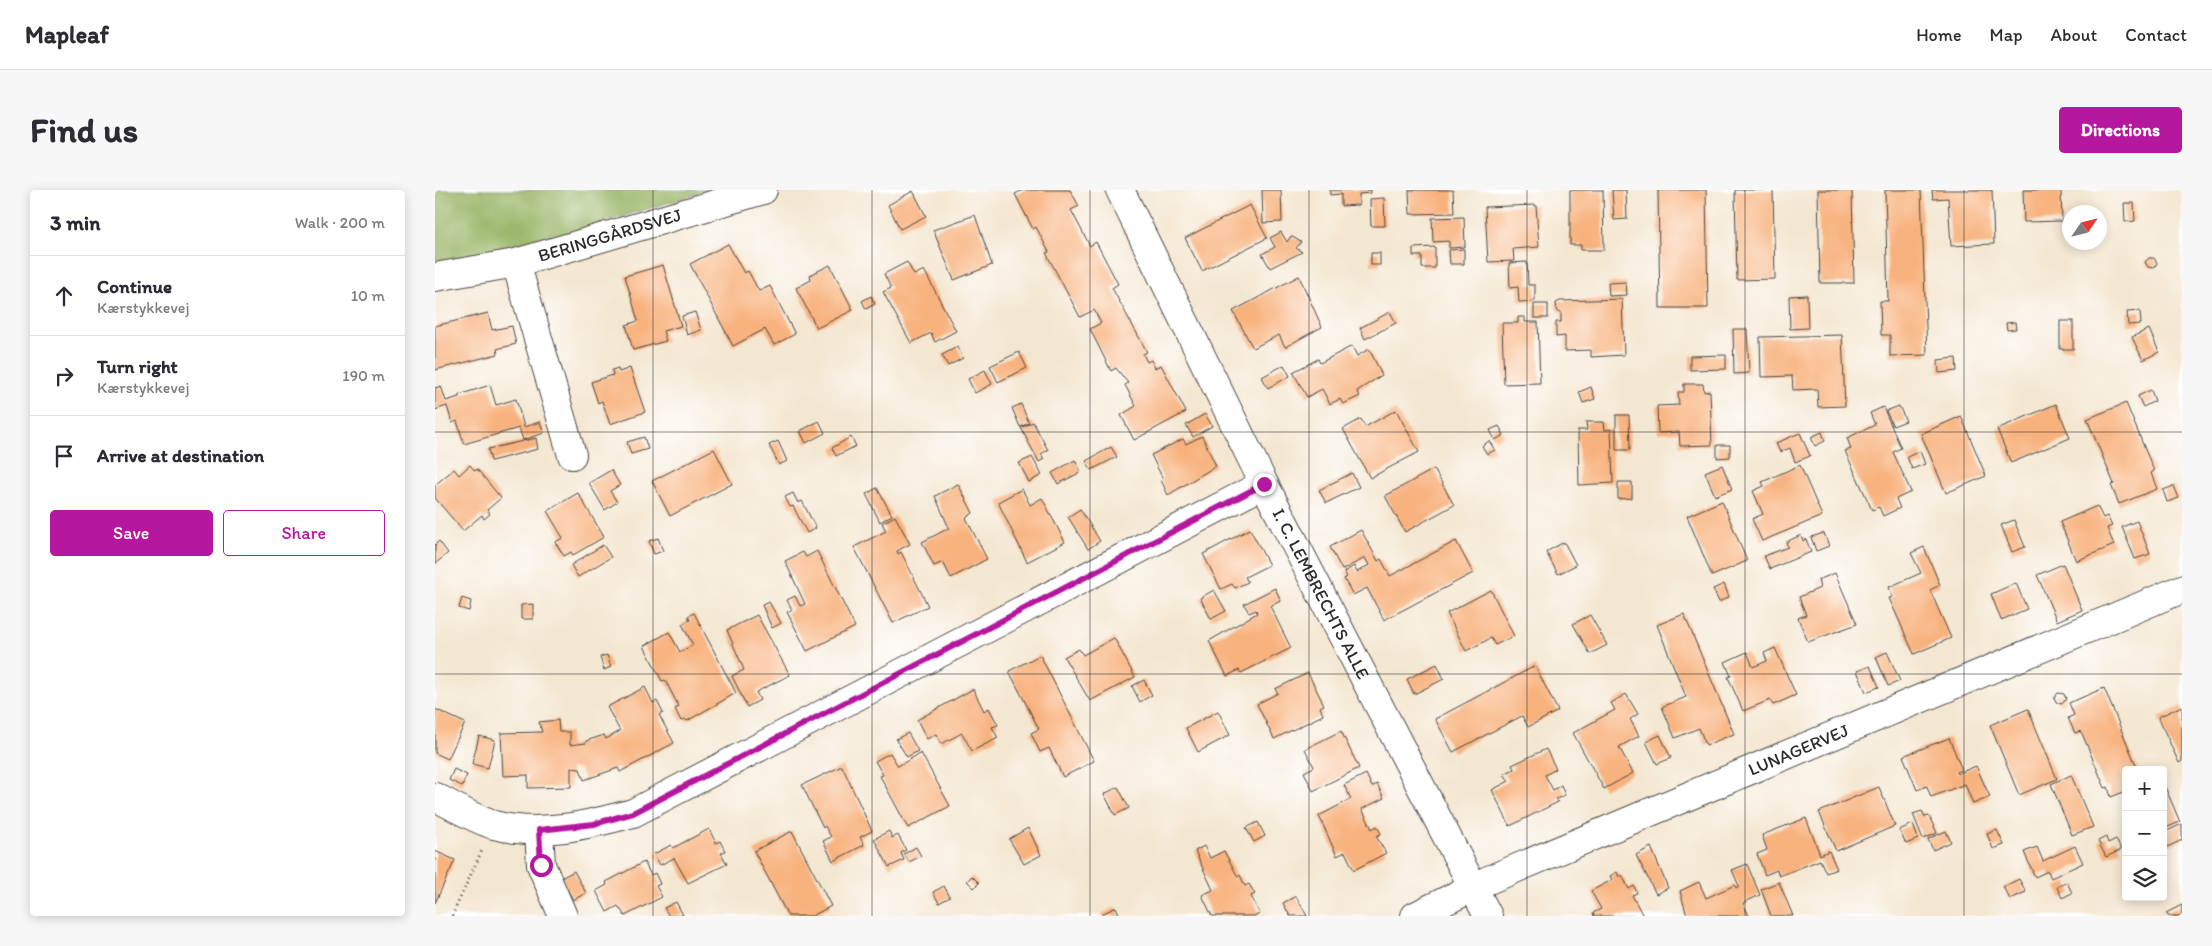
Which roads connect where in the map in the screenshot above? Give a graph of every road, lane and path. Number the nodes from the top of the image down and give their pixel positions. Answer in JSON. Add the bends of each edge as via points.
{"nodes":[{"id":1,"x":763,"y":190,"type":"edge"},
{"id":2,"x":1120,"y":190,"type":"edge"},
{"id":3,"x":515,"y":263,"type":"junction"},
{"id":4,"x":435,"y":277,"type":"edge"},
{"id":5,"x":572,"y":455,"type":"dead end"},
{"id":6,"x":1264,"y":484,"type":"junction"},
{"id":7,"x":2182,"y":589,"type":"edge"},
{"id":8,"x":435,"y":798,"type":"edge"},
{"id":9,"x":494,"y":825,"type":"junction"},
{"id":10,"x":539,"y":830,"type":"junction"},
{"id":11,"x":1473,"y":887,"type":"junction"},
{"id":12,"x":452,"y":916,"type":"edge"},
{"id":13,"x":563,"y":916,"type":"edge"},
{"id":14,"x":1415,"y":916,"type":"edge"},
{"id":15,"x":1487,"y":916,"type":"edge"}],
"edges":[{"from":1,"to":3,"type":"street","name":"BERINGGÅRDSVEJ"},
{"from":2,"to":6,"type":"street","name":"I. C. LEMBRECHTS ALLE"},
{"from":3,"to":4,"type":"street","name":"BERINGGÅRDSVEJ"},
{"from":3,"to":5,"type":"street","name":"BERINGGÅRDSVEJ"},
{"from":6,"to":10,"type":"street","via":[[633,813],[594,824]]},
{"from":6,"to":11,"type":"street","name":"I. C. LEMBRECHTS ALLE"},
{"from":7,"to":11,"type":"street","name":"LUNAGERVEJ"},
{"from":8,"to":9,"type":"street"},
{"from":9,"to":10,"type":"street"},
{"from":9,"to":12,"type":"path"},
{"from":10,"to":13,"type":"street","via":[[541,865]]},
{"from":11,"to":14,"type":"street","name":"LUNAGERVEJ"},
{"from":11,"to":15,"type":"street","name":"I. C. LEMBRECHTS ALLE"}]}
